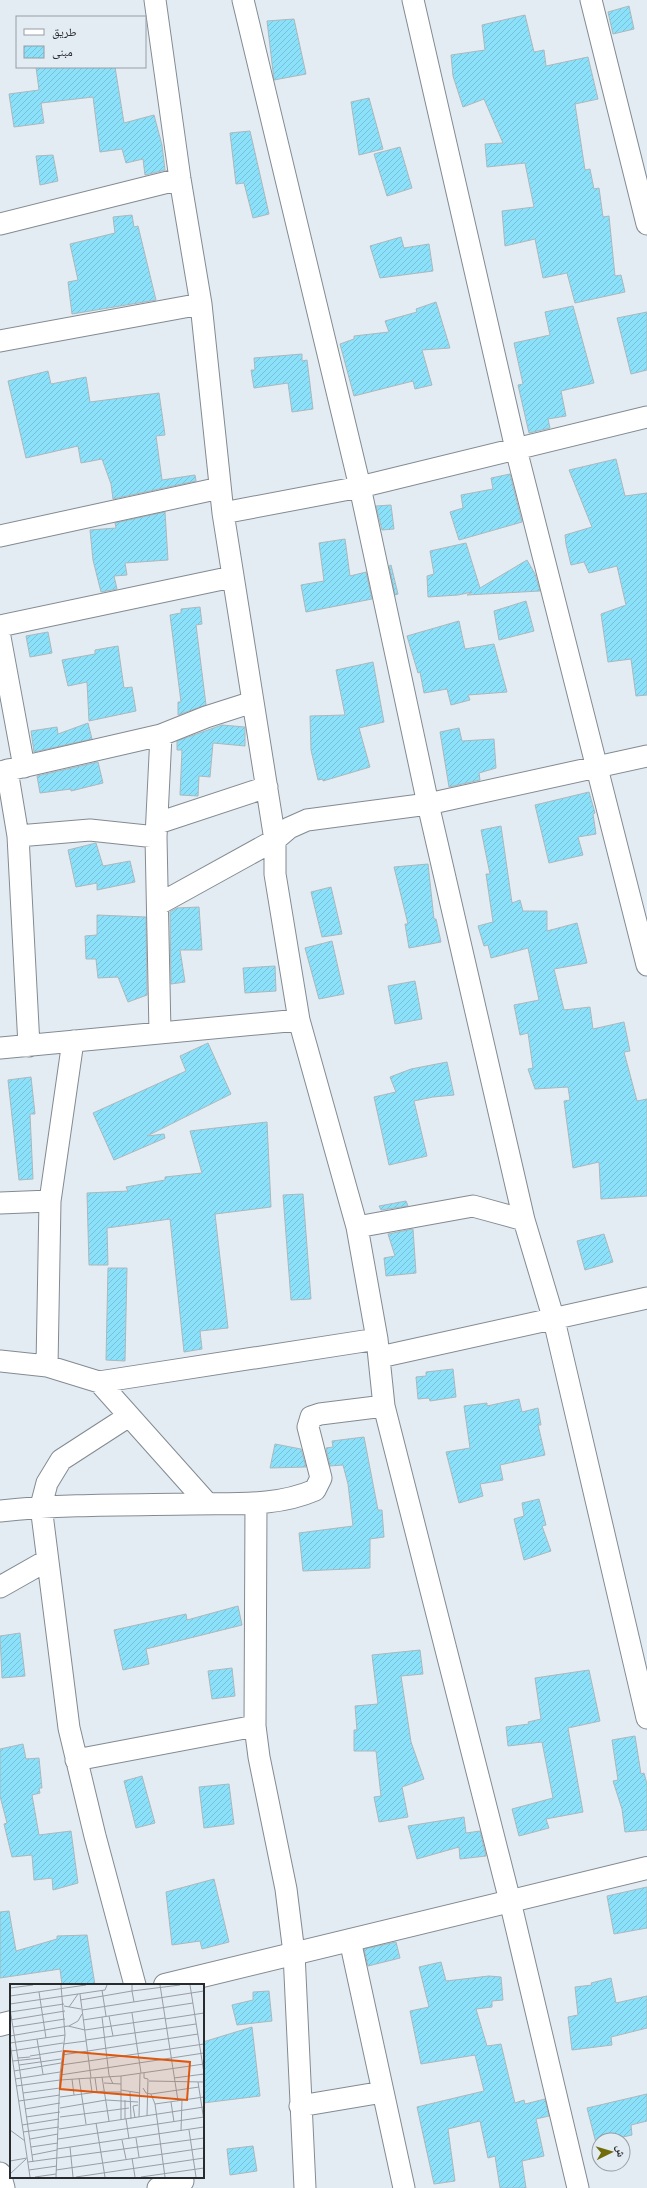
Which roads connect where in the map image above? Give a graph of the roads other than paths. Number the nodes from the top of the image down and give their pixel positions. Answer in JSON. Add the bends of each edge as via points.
{"nodes":[{"id":1,"x":155,"y":0,"type":"edge"},
{"id":2,"x":243,"y":0,"type":"edge"},
{"id":3,"x":413,"y":0,"type":"edge"},
{"id":4,"x":591,"y":0,"type":"edge"},
{"id":5,"x":180,"y":179,"type":"junction"},
{"id":6,"x":0,"y":224,"type":"edge"},
{"id":7,"x":647,"y":224,"type":"edge"},
{"id":8,"x":201,"y":304,"type":"junction"},
{"id":9,"x":0,"y":341,"type":"edge"},
{"id":10,"x":647,"y":417,"type":"edge"},
{"id":11,"x":516,"y":449,"type":"junction"},
{"id":12,"x":360,"y":487,"type":"junction"},
{"id":13,"x":220,"y":488,"type":"junction"},
{"id":14,"x":223,"y":513,"type":"junction"},
{"id":15,"x":0,"y":536,"type":"edge"},
{"id":16,"x":232,"y":577,"type":"junction"},
{"id":17,"x":0,"y":626,"type":"edge"},
{"id":18,"x":0,"y":636,"type":"edge"},
{"id":19,"x":253,"y":702,"type":"junction"},
{"id":20,"x":161,"y":735,"type":"junction"},
{"id":21,"x":647,"y":756,"type":"edge"},
{"id":22,"x":596,"y":768,"type":"junction"},
{"id":23,"x":10,"y":770,"type":"edge"},
{"id":24,"x":267,"y":786,"type":"junction"},
{"id":25,"x":428,"y":804,"type":"junction"},
{"id":26,"x":157,"y":830,"type":"junction"},
{"id":27,"x":18,"y":836,"type":"junction"},
{"id":28,"x":275,"y":840,"type":"junction"},
{"id":29,"x":159,"y":904,"type":"junction"},
{"id":30,"x":647,"y":965,"type":"edge"},
{"id":31,"x":299,"y":1020,"type":"junction"},
{"id":32,"x":160,"y":1033,"type":"junction"},
{"id":33,"x":73,"y":1041,"type":"junction"},
{"id":34,"x":29,"y":1046,"type":"junction"},
{"id":35,"x":0,"y":1048,"type":"edge"},
{"id":36,"x":50,"y":1201,"type":"junction"},
{"id":37,"x":0,"y":1203,"type":"edge"},
{"id":38,"x":524,"y":1220,"type":"junction"},
{"id":39,"x":357,"y":1227,"type":"junction"},
{"id":40,"x":647,"y":1298,"type":"edge"},
{"id":41,"x":554,"y":1320,"type":"junction"},
{"id":42,"x":378,"y":1348,"type":"junction"},
{"id":43,"x":0,"y":1361,"type":"edge"},
{"id":44,"x":47,"y":1366,"type":"junction"},
{"id":45,"x":99,"y":1382,"type":"junction"},
{"id":46,"x":384,"y":1406,"type":"junction"},
{"id":47,"x":129,"y":1416,"type":"junction"},
{"id":48,"x":207,"y":1503,"type":"junction"},
{"id":49,"x":256,"y":1504,"type":"junction"},
{"id":50,"x":41,"y":1506,"type":"junction"},
{"id":51,"x":0,"y":1511,"type":"edge"},
{"id":52,"x":46,"y":1561,"type":"junction"},
{"id":53,"x":0,"y":1588,"type":"edge"},
{"id":54,"x":647,"y":1718,"type":"edge"},
{"id":55,"x":255,"y":1726,"type":"junction"},
{"id":56,"x":76,"y":1760,"type":"junction"},
{"id":57,"x":647,"y":1868,"type":"edge"},
{"id":58,"x":510,"y":1901,"type":"junction"},
{"id":59,"x":350,"y":1940,"type":"junction"},
{"id":60,"x":294,"y":1954,"type":"junction"},
{"id":61,"x":135,"y":1984,"type":"edge"},
{"id":62,"x":169,"y":1984,"type":"edge"},
{"id":63,"x":10,"y":2022,"type":"edge"},
{"id":64,"x":0,"y":2025,"type":"edge"},
{"id":65,"x":383,"y":2092,"type":"junction"},
{"id":66,"x":300,"y":2106,"type":"junction"},
{"id":67,"x":0,"y":2173,"type":"edge"},
{"id":68,"x":183,"y":2182,"type":"edge"},
{"id":69,"x":4,"y":2188,"type":"edge"},
{"id":70,"x":158,"y":2188,"type":"edge"},
{"id":71,"x":305,"y":2188,"type":"edge"},
{"id":72,"x":404,"y":2188,"type":"edge"},
{"id":73,"x":578,"y":2188,"type":"edge"}],
"edges":[{"from":1,"to":5,"type":"street"},
{"from":2,"to":12,"type":"street"},
{"from":3,"to":11,"type":"street"},
{"from":4,"to":7,"type":"street"},
{"from":5,"to":6,"type":"street"},
{"from":5,"to":8,"type":"street"},
{"from":8,"to":9,"type":"street"},
{"from":8,"to":13,"type":"street"},
{"from":10,"to":11,"type":"street"},
{"from":11,"to":12,"type":"street"},
{"from":11,"to":22,"type":"street"},
{"from":12,"to":14,"type":"street"},
{"from":12,"to":25,"type":"street"},
{"from":13,"to":14,"type":"street"},
{"from":13,"to":15,"type":"street"},
{"from":14,"to":16,"type":"street"},
{"from":16,"to":17,"type":"street"},
{"from":16,"to":19,"type":"street"},
{"from":18,"to":23,"type":"street"},
{"from":19,"to":20,"type":"street"},
{"from":19,"to":24,"type":"street"},
{"from":20,"to":23,"type":"street"},
{"from":20,"to":26,"type":"street"},
{"from":21,"to":22,"type":"street"},
{"from":22,"to":25,"type":"street"},
{"from":22,"to":30,"type":"street"},
{"from":23,"to":27,"type":"street"},
{"from":24,"to":26,"type":"street"},
{"from":24,"to":28,"type":"street"},
{"from":25,"to":28,"type":"street","via":[[307,820],[289,828]]},
{"from":25,"to":38,"type":"street"},
{"from":26,"to":27,"type":"street","via":[[90,830]]},
{"from":26,"to":29,"type":"street"},
{"from":27,"to":34,"type":"street"},
{"from":28,"to":29,"type":"street"},
{"from":28,"to":31,"type":"street","via":[[276,874]]},
{"from":29,"to":32,"type":"street"},
{"from":31,"to":32,"type":"street"},
{"from":31,"to":39,"type":"street"},
{"from":32,"to":33,"type":"street"},
{"from":33,"to":34,"type":"street"},
{"from":33,"to":36,"type":"street"},
{"from":34,"to":35,"type":"street"},
{"from":36,"to":37,"type":"street"},
{"from":36,"to":44,"type":"street"},
{"from":38,"to":39,"type":"street","via":[[473,1206]]},
{"from":38,"to":41,"type":"street"},
{"from":39,"to":42,"type":"street"},
{"from":40,"to":41,"type":"street"},
{"from":41,"to":42,"type":"street"},
{"from":41,"to":54,"type":"street"},
{"from":42,"to":45,"type":"street"},
{"from":42,"to":46,"type":"street"},
{"from":43,"to":44,"type":"street"},
{"from":44,"to":45,"type":"street"},
{"from":45,"to":47,"type":"street"},
{"from":46,"to":49,"type":"street","via":[[320,1414],[311,1418],[308,1427],[320,1478],[315,1490],[299,1497]]},
{"from":46,"to":58,"type":"street"},
{"from":47,"to":48,"type":"street"},
{"from":47,"to":50,"type":"street","via":[[61,1460],[47,1484]]},
{"from":48,"to":49,"type":"street"},
{"from":48,"to":50,"type":"street"},
{"from":49,"to":55,"type":"street"},
{"from":50,"to":51,"type":"street"},
{"from":50,"to":52,"type":"street"},
{"from":52,"to":53,"type":"street"},
{"from":52,"to":56,"type":"street","via":[[69,1728]]},
{"from":55,"to":56,"type":"street"},
{"from":55,"to":60,"type":"street","via":[[286,1889]]},
{"from":56,"to":61,"type":"street"},
{"from":57,"to":58,"type":"street"},
{"from":58,"to":59,"type":"street"},
{"from":58,"to":73,"type":"street"},
{"from":59,"to":60,"type":"street"},
{"from":59,"to":65,"type":"street"},
{"from":60,"to":62,"type":"street"},
{"from":60,"to":66,"type":"street"},
{"from":63,"to":64,"type":"street"},
{"from":65,"to":66,"type":"street"},
{"from":65,"to":72,"type":"street"},
{"from":66,"to":71,"type":"street"},
{"from":67,"to":69,"type":"street"},
{"from":68,"to":70,"type":"street"}]}
